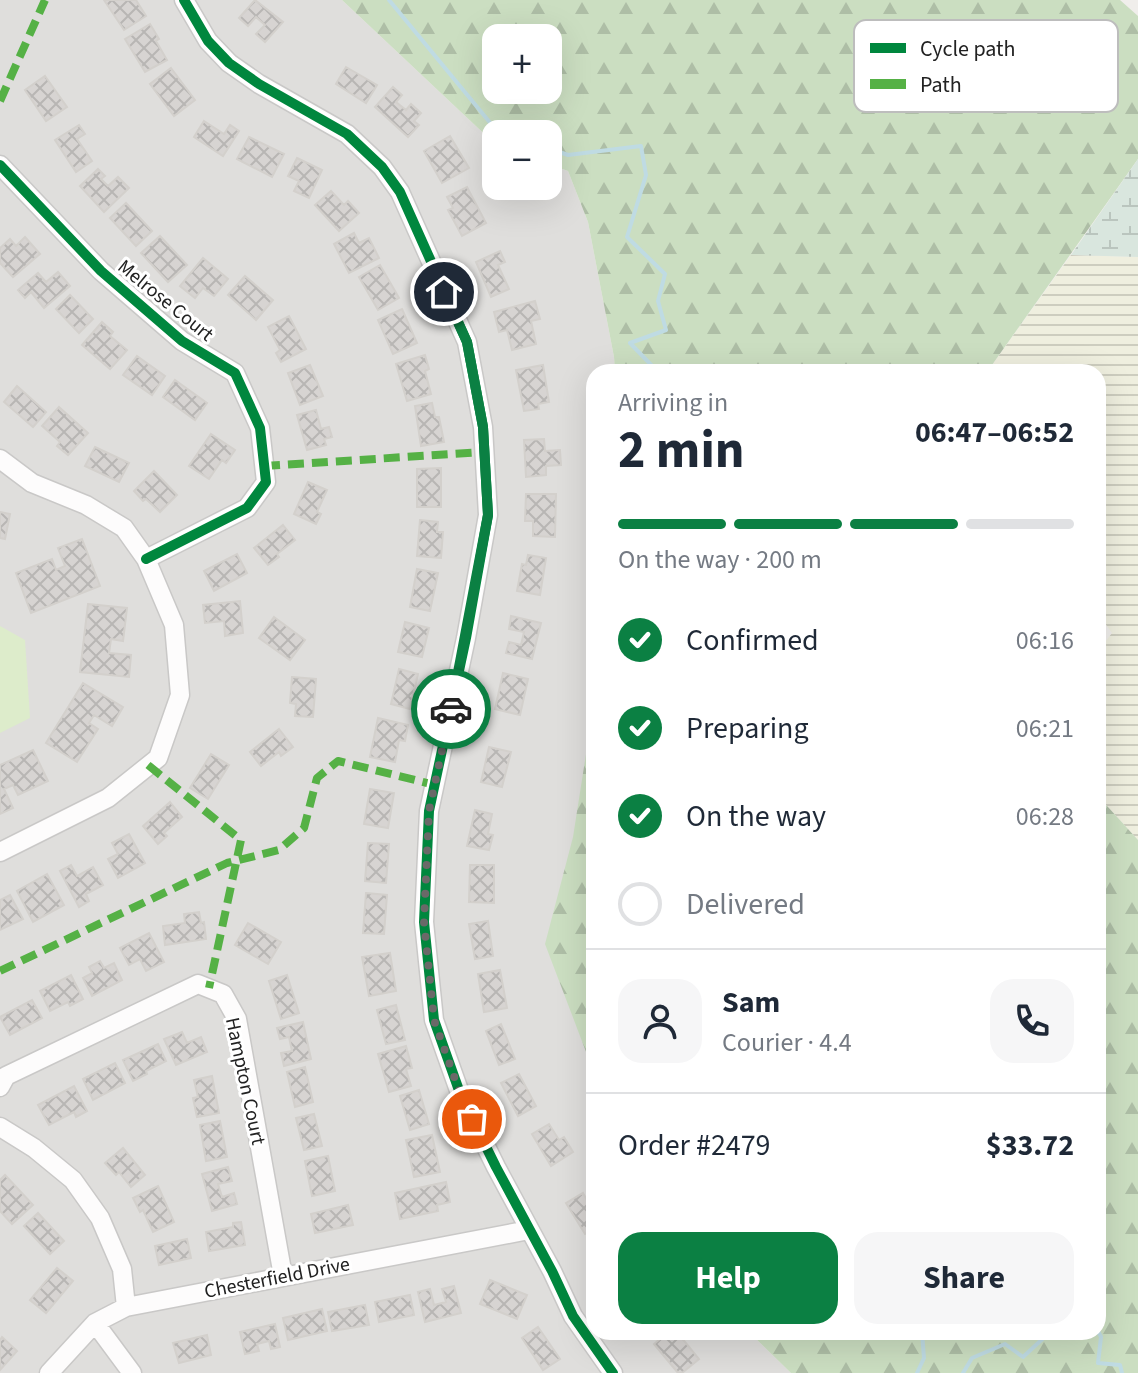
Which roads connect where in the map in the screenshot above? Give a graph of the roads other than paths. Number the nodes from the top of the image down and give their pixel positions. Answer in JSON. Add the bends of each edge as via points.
{"nodes":[{"id":1,"x":184,"y":0,"type":"edge"},
{"id":2,"x":0,"y":165,"type":"edge"},
{"id":3,"x":0,"y":459,"type":"edge"},
{"id":4,"x":146,"y":559,"type":"junction"},
{"id":5,"x":0,"y":852,"type":"edge"},
{"id":6,"x":0,"y":1087,"type":"edge"},
{"id":7,"x":0,"y":1127,"type":"edge"},
{"id":8,"x":529,"y":1230,"type":"junction"},
{"id":9,"x":283,"y":1276,"type":"junction"},
{"id":10,"x":126,"y":1307,"type":"junction"},
{"id":11,"x":95,"y":1323,"type":"junction"},
{"id":12,"x":586,"y":1335,"type":"edge"},
{"id":13,"x":590,"y":1340,"type":"edge"},
{"id":14,"x":49,"y":1373,"type":"edge"},
{"id":15,"x":132,"y":1373,"type":"edge"},
{"id":16,"x":613,"y":1373,"type":"edge"}],
"edges":[{"from":1,"to":8,"type":"street","via":[[208,41],[229,63],[339,128],[382,167],[400,192],[467,342],[483,427],[488,515],[429,811],[424,922],[434,1020],[461,1096]]},
{"from":2,"to":4,"type":"street","name":"Melrose Court","via":[[101,271],[182,341],[235,373],[260,428],[266,482],[247,508]]},
{"from":3,"to":4,"type":"street","via":[[32,483],[124,528]]},
{"from":4,"to":5,"type":"street","via":[[174,625],[180,695],[158,758],[108,798]]},
{"from":6,"to":9,"type":"street","name":"Hampton Court","via":[[6,1076],[198,984],[223,994],[237,1019]]},
{"from":7,"to":10,"type":"street","via":[[73,1180],[100,1218],[122,1269]]},
{"from":8,"to":9,"type":"street","name":"Chesterfield Drive"},
{"from":8,"to":12,"type":"street"},
{"from":9,"to":10,"type":"street","name":"Chesterfield Drive"},
{"from":10,"to":11,"type":"street","name":"Chesterfield Drive"},
{"from":11,"to":14,"type":"street","name":"Chesterfield Drive"},
{"from":11,"to":15,"type":"street"},
{"from":13,"to":16,"type":"street"}]}
